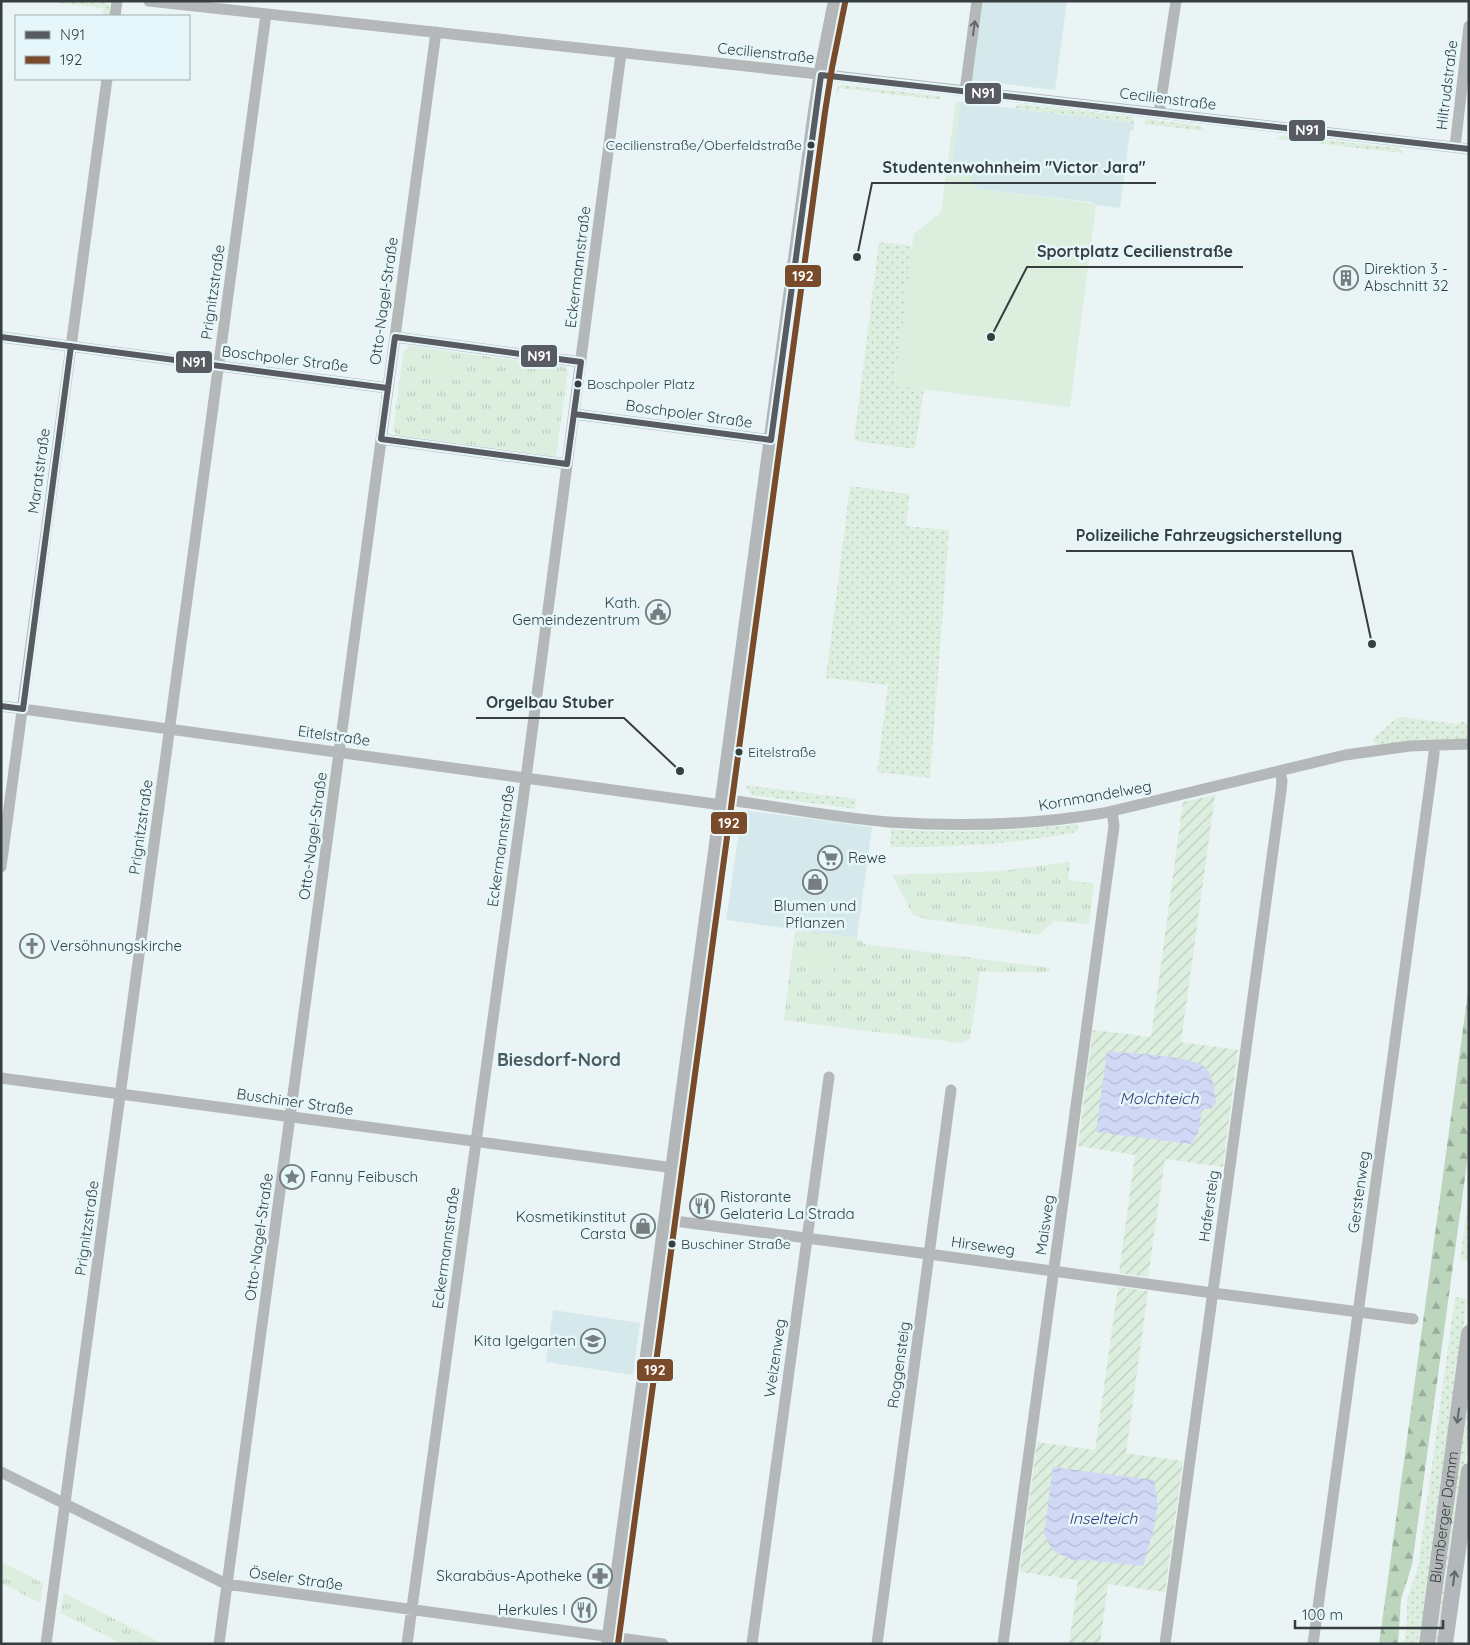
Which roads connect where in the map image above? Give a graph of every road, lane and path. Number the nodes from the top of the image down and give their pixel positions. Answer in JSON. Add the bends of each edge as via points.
{"nodes":[{"id":1,"x":117,"y":1,"type":"edge"},
{"id":2,"x":149,"y":1,"type":"edge"},
{"id":3,"x":836,"y":1,"type":"edge"},
{"id":4,"x":977,"y":1,"type":"edge"},
{"id":5,"x":1176,"y":1,"type":"edge"},
{"id":6,"x":266,"y":14,"type":"junction"},
{"id":7,"x":115,"y":15,"type":"edge"},
{"id":8,"x":1469,"y":26,"type":"edge"},
{"id":9,"x":436,"y":32,"type":"junction"},
{"id":10,"x":621,"y":53,"type":"junction"},
{"id":11,"x":821,"y":75,"type":"junction"},
{"id":12,"x":107,"y":80,"type":"edge"},
{"id":13,"x":965,"y":91,"type":"junction"},
{"id":14,"x":1159,"y":113,"type":"junction"},
{"id":15,"x":1455,"y":147,"type":"junction"},
{"id":16,"x":1469,"y":149,"type":"edge"},
{"id":17,"x":1,"y":337,"type":"edge"},
{"id":18,"x":395,"y":338,"type":"junction"},
{"id":19,"x":71,"y":346,"type":"junction"},
{"id":20,"x":581,"y":362,"type":"junction"},
{"id":21,"x":218,"y":366,"type":"junction"},
{"id":22,"x":387,"y":388,"type":"junction"},
{"id":23,"x":574,"y":414,"type":"junction"},
{"id":24,"x":381,"y":439,"type":"junction"},
{"id":25,"x":771,"y":440,"type":"junction"},
{"id":26,"x":567,"y":464,"type":"junction"},
{"id":27,"x":1,"y":706,"type":"edge"},
{"id":28,"x":23,"y":709,"type":"junction"},
{"id":29,"x":169,"y":730,"type":"junction"},
{"id":30,"x":1469,"y":744,"type":"edge"},
{"id":31,"x":1434,"y":745,"type":"junction"},
{"id":32,"x":339,"y":752,"type":"junction"},
{"id":33,"x":1280,"y":772,"type":"junction"},
{"id":34,"x":526,"y":778,"type":"junction"},
{"id":35,"x":722,"y":802,"type":"junction"},
{"id":36,"x":1112,"y":811,"type":"junction"},
{"id":37,"x":1,"y":867,"type":"edge"},
{"id":38,"x":829,"y":1077,"type":"dead end"},
{"id":39,"x":1,"y":1078,"type":"edge"},
{"id":40,"x":951,"y":1090,"type":"dead end"},
{"id":41,"x":120,"y":1093,"type":"junction"},
{"id":42,"x":290,"y":1116,"type":"junction"},
{"id":43,"x":475,"y":1141,"type":"junction"},
{"id":44,"x":674,"y":1168,"type":"junction"},
{"id":45,"x":667,"y":1220,"type":"junction"},
{"id":46,"x":806,"y":1239,"type":"junction"},
{"id":47,"x":929,"y":1254,"type":"junction"},
{"id":48,"x":1054,"y":1271,"type":"junction"},
{"id":49,"x":1213,"y":1293,"type":"junction"},
{"id":50,"x":1358,"y":1312,"type":"junction"},
{"id":51,"x":1414,"y":1319,"type":"dead end"},
{"id":52,"x":1469,"y":1333,"type":"edge"},
{"id":53,"x":1469,"y":1471,"type":"edge"},
{"id":54,"x":1,"y":1472,"type":"edge"},
{"id":55,"x":65,"y":1503,"type":"junction"},
{"id":56,"x":226,"y":1584,"type":"junction"},
{"id":57,"x":412,"y":1610,"type":"junction"},
{"id":58,"x":610,"y":1640,"type":"edge"},
{"id":59,"x":46,"y":1644,"type":"edge"},
{"id":60,"x":219,"y":1644,"type":"edge"},
{"id":61,"x":407,"y":1644,"type":"edge"},
{"id":62,"x":663,"y":1644,"type":"edge"},
{"id":63,"x":752,"y":1644,"type":"edge"},
{"id":64,"x":877,"y":1644,"type":"edge"},
{"id":65,"x":1003,"y":1644,"type":"edge"},
{"id":66,"x":1165,"y":1644,"type":"edge"},
{"id":67,"x":1313,"y":1644,"type":"edge"},
{"id":68,"x":1427,"y":1644,"type":"edge"},
{"id":69,"x":1444,"y":1644,"type":"edge"}],
"edges":[{"from":1,"to":7,"type":"street"},
{"from":2,"to":6,"type":"street","name":"Cecilienstraße"},
{"from":3,"to":11,"type":"street"},
{"from":13,"to":4,"type":"street","one_way":true},
{"from":5,"to":14,"type":"street"},
{"from":6,"to":9,"type":"street","name":"Cecilienstraße"},
{"from":6,"to":21,"type":"street","name":"Prignitzstraße"},
{"from":8,"to":15,"type":"street","name":"Hiltrudstraße"},
{"from":9,"to":10,"type":"street","name":"Cecilienstraße"},
{"from":9,"to":18,"type":"street","name":"Otto-Nagel-Straße"},
{"from":10,"to":11,"type":"street","name":"Cecilienstraße"},
{"from":10,"to":20,"type":"street","name":"Eckermannstraße"},
{"from":11,"to":13,"type":"street","name":"Cecilienstraße"},
{"from":11,"to":25,"type":"street"},
{"from":12,"to":19,"type":"street","name":"Maratstraße"},
{"from":13,"to":14,"type":"street","name":"Cecilienstraße"},
{"from":14,"to":15,"type":"street","name":"Cecilienstraße"},
{"from":15,"to":16,"type":"street","name":"Cecilienstraße"},
{"from":17,"to":19,"type":"street","name":"Boschpoler Straße"},
{"from":18,"to":20,"type":"street"},
{"from":18,"to":22,"type":"street","name":"Otto-Nagel-Straße"},
{"from":19,"to":21,"type":"street","name":"Boschpoler Straße"},
{"from":19,"to":28,"type":"street","name":"Maratstraße"},
{"from":20,"to":23,"type":"street","name":"Eckermannstraße"},
{"from":21,"to":22,"type":"street","name":"Boschpoler Straße"},
{"from":21,"to":29,"type":"street","name":"Prignitzstraße"},
{"from":22,"to":24,"type":"street","name":"Otto-Nagel-Straße"},
{"from":23,"to":25,"type":"street","name":"Boschpoler Straße"},
{"from":23,"to":26,"type":"street","name":"Eckermannstraße"},
{"from":24,"to":26,"type":"street"},
{"from":24,"to":32,"type":"street","name":"Otto-Nagel-Straße"},
{"from":25,"to":35,"type":"street"},
{"from":26,"to":34,"type":"street","name":"Eckermannstraße"},
{"from":27,"to":28,"type":"street","name":"Eitelstraße"},
{"from":28,"to":29,"type":"street","name":"Eitelstraße"},
{"from":28,"to":37,"type":"street","name":"Maratstraße"},
{"from":29,"to":32,"type":"street","name":"Eitelstraße"},
{"from":29,"to":41,"type":"street","name":"Prignitzstraße"},
{"from":30,"to":31,"type":"street","name":"Kornmandelweg"},
{"from":31,"to":33,"type":"street","name":"Kornmandelweg","via":[[1354,754]]},
{"from":31,"to":50,"type":"street","name":"Gerstenweg"},
{"from":32,"to":34,"type":"street","name":"Eitelstraße"},
{"from":32,"to":42,"type":"street","name":"Otto-Nagel-Straße"},
{"from":33,"to":36,"type":"street","name":"Kornmandelweg"},
{"from":33,"to":49,"type":"street","name":"Hafersteig","via":[[1281,791]]},
{"from":34,"to":35,"type":"street","name":"Eitelstraße"},
{"from":34,"to":43,"type":"street","name":"Eckermannstraße"},
{"from":35,"to":36,"type":"street","name":"Kornmandelweg","via":[[888,822],[945,824],[1024,822]]},
{"from":35,"to":44,"type":"street"},
{"from":36,"to":48,"type":"street","name":"Maisweg","via":[[1114,826]]},
{"from":38,"to":46,"type":"street","name":"Weizenweg"},
{"from":39,"to":41,"type":"street","name":"Buschiner Straße"},
{"from":40,"to":47,"type":"street","name":"Roggensteig"},
{"from":41,"to":42,"type":"street","name":"Buschiner Straße"},
{"from":41,"to":55,"type":"street","name":"Prignitzstraße"},
{"from":42,"to":43,"type":"street","name":"Buschiner Straße"},
{"from":42,"to":56,"type":"street","name":"Otto-Nagel-Straße"},
{"from":43,"to":44,"type":"street","name":"Buschiner Straße"},
{"from":43,"to":57,"type":"street","name":"Eckermannstraße"},
{"from":44,"to":45,"type":"street"},
{"from":45,"to":46,"type":"street","name":"Hirseweg"},
{"from":45,"to":58,"type":"street"},
{"from":46,"to":47,"type":"street","name":"Hirseweg"},
{"from":46,"to":63,"type":"street","name":"Weizenweg"},
{"from":47,"to":48,"type":"street","name":"Hirseweg"},
{"from":47,"to":64,"type":"street","name":"Roggensteig"},
{"from":48,"to":49,"type":"street","name":"Hirseweg"},
{"from":48,"to":65,"type":"street","name":"Maisweg"},
{"from":49,"to":50,"type":"street","name":"Hirseweg"},
{"from":49,"to":66,"type":"street","name":"Hafersteig"},
{"from":50,"to":51,"type":"street","name":"Hirseweg"},
{"from":50,"to":67,"type":"street","name":"Gerstenweg"},
{"from":52,"to":68,"type":"street","name":"Blumberger Damm","one_way":true},
{"from":69,"to":53,"type":"street","name":"Blumberger Damm","one_way":true},
{"from":54,"to":55,"type":"street","name":"Öseler Straße"},
{"from":55,"to":56,"type":"street","name":"Öseler Straße"},
{"from":55,"to":59,"type":"street","name":"Prignitzstraße"},
{"from":56,"to":57,"type":"street","name":"Öseler Straße"},
{"from":56,"to":60,"type":"street","name":"Otto-Nagel-Straße"},
{"from":57,"to":58,"type":"street","name":"Öseler Straße"},
{"from":57,"to":61,"type":"street","name":"Eckermannstraße"},
{"from":58,"to":62,"type":"street","name":"Öseler Straße"}]}
